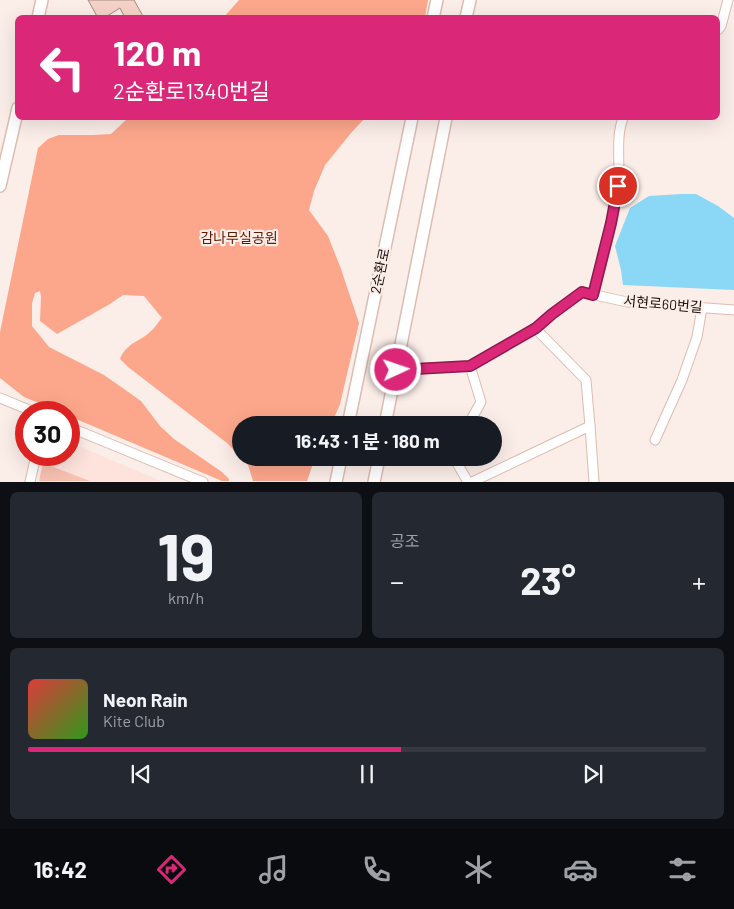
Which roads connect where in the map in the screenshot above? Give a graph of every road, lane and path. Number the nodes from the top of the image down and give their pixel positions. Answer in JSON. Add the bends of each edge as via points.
{"nodes":[{"id":1,"x":42,"y":0,"type":"edge"},
{"id":2,"x":437,"y":0,"type":"edge"},
{"id":3,"x":470,"y":0,"type":"edge"},
{"id":4,"x":728,"y":0,"type":"edge"},
{"id":5,"x":39,"y":15,"type":"edge"},
{"id":6,"x":434,"y":15,"type":"edge"},
{"id":7,"x":467,"y":15,"type":"edge"},
{"id":8,"x":720,"y":27,"type":"edge"},
{"id":9,"x":15,"y":120,"type":"edge"},
{"id":10,"x":412,"y":120,"type":"edge"},
{"id":11,"x":446,"y":120,"type":"edge"},
{"id":12,"x":623,"y":120,"type":"edge"},
{"id":13,"x":0,"y":186,"type":"edge"},
{"id":14,"x":593,"y":295,"type":"junction"},
{"id":15,"x":702,"y":308,"type":"junction"},
{"id":16,"x":734,"y":310,"type":"edge"},
{"id":17,"x":536,"y":328,"type":"junction"},
{"id":18,"x":470,"y":366,"type":"junction"},
{"id":19,"x":396,"y":370,"type":"junction"},
{"id":20,"x":0,"y":398,"type":"edge"},
{"id":21,"x":15,"y":404,"type":"edge"},
{"id":22,"x":350,"y":416,"type":"edge"},
{"id":23,"x":387,"y":416,"type":"edge"},
{"id":24,"x":473,"y":416,"type":"edge"},
{"id":25,"x":590,"y":426,"type":"junction"},
{"id":26,"x":80,"y":432,"type":"edge"},
{"id":27,"x":655,"y":440,"type":"dead end"},
{"id":28,"x":34,"y":466,"type":"edge"},
{"id":29,"x":340,"y":466,"type":"edge"},
{"id":30,"x":377,"y":466,"type":"edge"},
{"id":31,"x":459,"y":466,"type":"edge"},
{"id":32,"x":30,"y":482,"type":"edge"},
{"id":33,"x":203,"y":482,"type":"edge"},
{"id":34,"x":336,"y":482,"type":"edge"},
{"id":35,"x":374,"y":482,"type":"edge"},
{"id":36,"x":468,"y":482,"type":"edge"},
{"id":37,"x":472,"y":482,"type":"edge"},
{"id":38,"x":594,"y":482,"type":"edge"}],
"edges":[{"from":1,"to":5,"type":"street"},
{"from":2,"to":6,"type":"street"},
{"from":3,"to":7,"type":"street"},
{"from":4,"to":8,"type":"street"},
{"from":9,"to":13,"type":"street"},
{"from":10,"to":22,"type":"street","name":"2순환로"},
{"from":11,"to":19,"type":"street"},
{"from":12,"to":14,"type":"street","via":[[618,186]]},
{"from":14,"to":15,"type":"street","name":"서현로60번길","via":[[627,302]]},
{"from":14,"to":17,"type":"street","via":[[582,292]]},
{"from":15,"to":16,"type":"street","name":"서현로60번길"},
{"from":15,"to":27,"type":"street","via":[[697,337],[682,380]]},
{"from":17,"to":18,"type":"street"},
{"from":17,"to":25,"type":"street","via":[[586,380]]},
{"from":18,"to":19,"type":"street"},
{"from":18,"to":24,"type":"street","via":[[481,402]]},
{"from":19,"to":23,"type":"street"},
{"from":20,"to":21,"type":"street"},
{"from":25,"to":37,"type":"street"},
{"from":25,"to":38,"type":"street"},
{"from":26,"to":33,"type":"street"},
{"from":28,"to":32,"type":"street"},
{"from":29,"to":34,"type":"street"},
{"from":30,"to":35,"type":"street"},
{"from":31,"to":36,"type":"street"}]}
